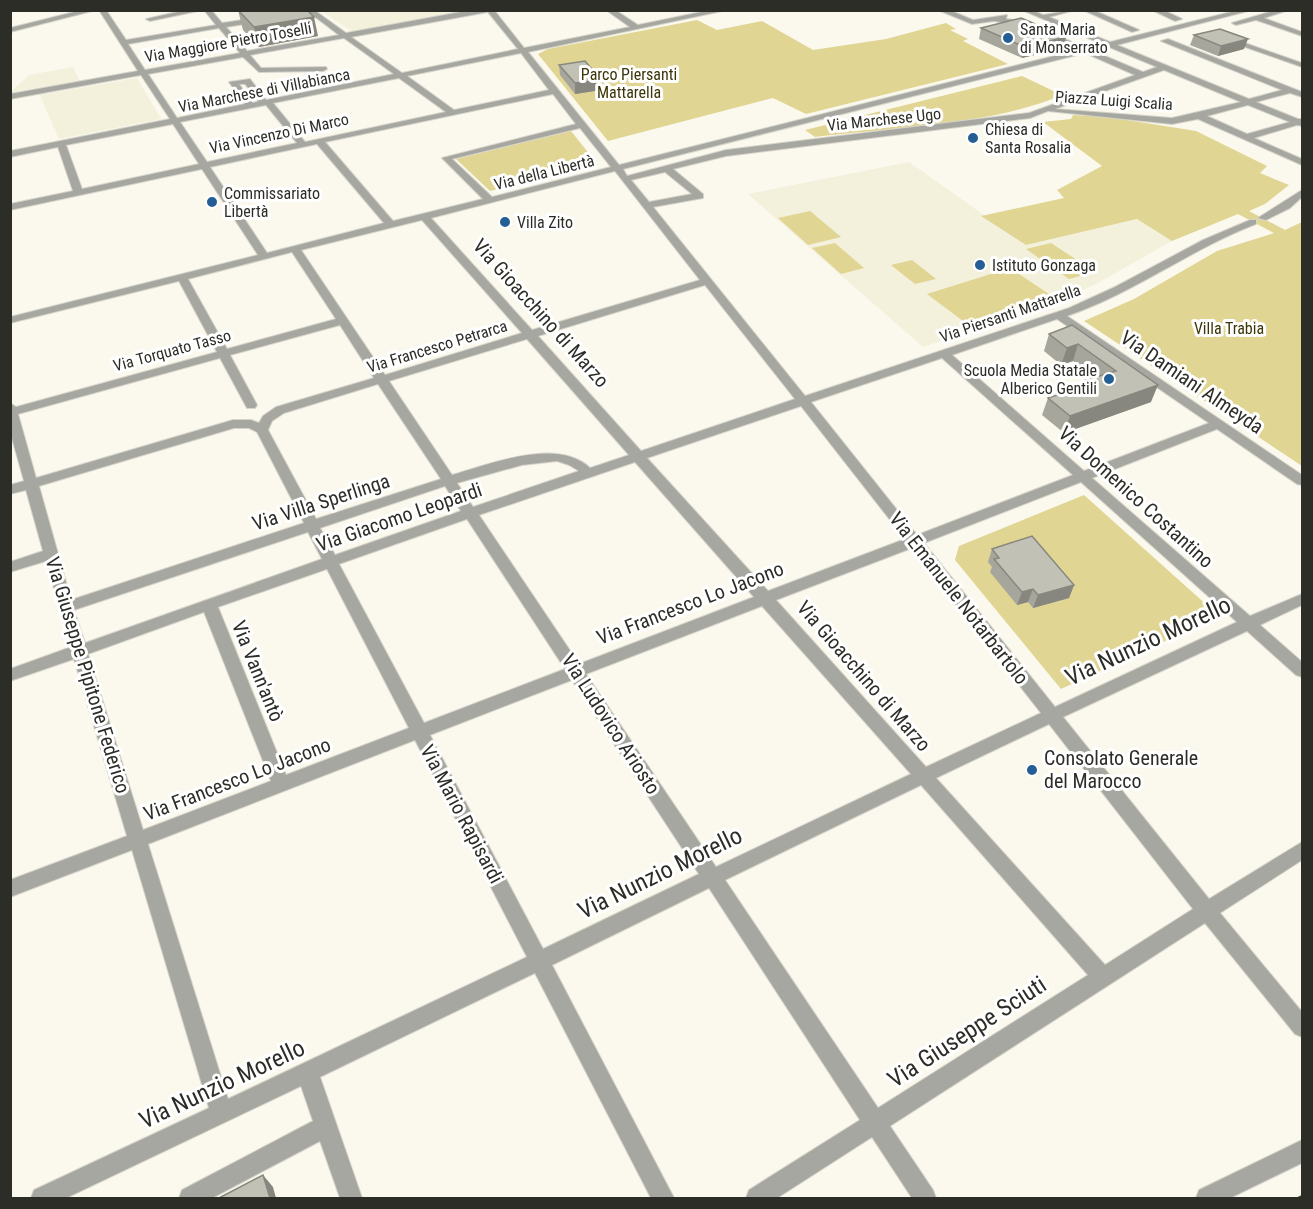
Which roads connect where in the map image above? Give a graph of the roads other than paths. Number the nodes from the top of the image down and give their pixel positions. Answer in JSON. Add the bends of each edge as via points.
{"nodes":[{"id":1,"x":93,"y":10,"type":"edge"},
{"id":2,"x":102,"y":10,"type":"edge"},
{"id":3,"x":200,"y":10,"type":"edge"},
{"id":4,"x":207,"y":10,"type":"edge"},
{"id":5,"x":488,"y":10,"type":"edge"},
{"id":6,"x":609,"y":10,"type":"edge"},
{"id":7,"x":724,"y":10,"type":"edge"},
{"id":8,"x":941,"y":10,"type":"edge"},
{"id":9,"x":1072,"y":10,"type":"edge"},
{"id":10,"x":1086,"y":10,"type":"edge"},
{"id":11,"x":1155,"y":10,"type":"edge"},
{"id":12,"x":1213,"y":10,"type":"edge"},
{"id":13,"x":1249,"y":10,"type":"edge"},
{"id":14,"x":1286,"y":10,"type":"edge"},
{"id":15,"x":310,"y":11,"type":"edge"},
{"id":16,"x":1027,"y":11,"type":"edge"},
{"id":17,"x":299,"y":13,"type":"edge"},
{"id":18,"x":1042,"y":17,"type":"junction"},
{"id":19,"x":265,"y":18,"type":"edge"},
{"id":20,"x":1258,"y":18,"type":"junction"},
{"id":21,"x":150,"y":19,"type":"dead end"},
{"id":22,"x":995,"y":19,"type":"junction"},
{"id":23,"x":1178,"y":19,"type":"junction"},
{"id":24,"x":1053,"y":22,"type":"junction"},
{"id":25,"x":220,"y":26,"type":"junction"},
{"id":26,"x":1030,"y":27,"type":"junction"},
{"id":27,"x":637,"y":28,"type":"junction"},
{"id":28,"x":10,"y":30,"type":"edge"},
{"id":29,"x":1135,"y":30,"type":"junction"},
{"id":30,"x":1076,"y":31,"type":"junction"},
{"id":31,"x":1302,"y":34,"type":"edge"},
{"id":32,"x":347,"y":36,"type":"junction"},
{"id":33,"x":1053,"y":37,"type":"junction"},
{"id":34,"x":1095,"y":39,"type":"junction"},
{"id":35,"x":1176,"y":39,"type":"dead end"},
{"id":36,"x":1165,"y":41,"type":"junction"},
{"id":37,"x":123,"y":43,"type":"junction"},
{"id":38,"x":1154,"y":44,"type":"dead end"},
{"id":39,"x":1110,"y":45,"type":"junction"},
{"id":40,"x":1072,"y":46,"type":"junction"},
{"id":41,"x":1144,"y":47,"type":"dead end"},
{"id":42,"x":1085,"y":51,"type":"junction"},
{"id":43,"x":1125,"y":51,"type":"junction"},
{"id":44,"x":523,"y":52,"type":"junction"},
{"id":45,"x":246,"y":54,"type":"junction"},
{"id":46,"x":1100,"y":57,"type":"junction"},
{"id":47,"x":1302,"y":65,"type":"edge"},
{"id":48,"x":1164,"y":67,"type":"junction"},
{"id":49,"x":323,"y":69,"type":"dead end"},
{"id":50,"x":143,"y":73,"type":"junction"},
{"id":51,"x":1143,"y":75,"type":"junction"},
{"id":52,"x":403,"y":76,"type":"junction"},
{"id":53,"x":1302,"y":86,"type":"edge"},
{"id":54,"x":1290,"y":90,"type":"junction"},
{"id":55,"x":554,"y":91,"type":"junction"},
{"id":56,"x":1302,"y":95,"type":"edge"},
{"id":57,"x":10,"y":98,"type":"edge"},
{"id":58,"x":1077,"y":100,"type":"junction"},
{"id":59,"x":1249,"y":102,"type":"junction"},
{"id":60,"x":268,"y":103,"type":"junction"},
{"id":61,"x":251,"y":106,"type":"junction"},
{"id":62,"x":1046,"y":111,"type":"junction"},
{"id":63,"x":452,"y":112,"type":"junction"},
{"id":64,"x":1113,"y":115,"type":"junction"},
{"id":65,"x":1199,"y":116,"type":"junction"},
{"id":66,"x":176,"y":122,"type":"junction"},
{"id":67,"x":1301,"y":122,"type":"edge"},
{"id":68,"x":581,"y":125,"type":"junction"},
{"id":69,"x":1247,"y":137,"type":"junction"},
{"id":70,"x":318,"y":140,"type":"junction"},
{"id":71,"x":302,"y":144,"type":"junction"},
{"id":72,"x":61,"y":145,"type":"junction"},
{"id":73,"x":10,"y":155,"type":"edge"},
{"id":74,"x":1302,"y":162,"type":"edge"},
{"id":75,"x":205,"y":165,"type":"junction"},
{"id":76,"x":666,"y":168,"type":"junction"},
{"id":77,"x":617,"y":169,"type":"junction"},
{"id":78,"x":625,"y":179,"type":"junction"},
{"id":79,"x":78,"y":192,"type":"junction"},
{"id":80,"x":1302,"y":193,"type":"edge"},
{"id":81,"x":490,"y":201,"type":"junction"},
{"id":82,"x":646,"y":205,"type":"junction"},
{"id":83,"x":10,"y":207,"type":"edge"},
{"id":84,"x":425,"y":217,"type":"junction"},
{"id":85,"x":391,"y":225,"type":"junction"},
{"id":86,"x":295,"y":249,"type":"junction"},
{"id":87,"x":265,"y":257,"type":"junction"},
{"id":88,"x":182,"y":277,"type":"junction"},
{"id":89,"x":707,"y":281,"type":"junction"},
{"id":90,"x":1059,"y":315,"type":"junction"},
{"id":91,"x":10,"y":320,"type":"edge"},
{"id":92,"x":343,"y":321,"type":"junction"},
{"id":93,"x":529,"y":335,"type":"junction"},
{"id":94,"x":224,"y":353,"type":"junction"},
{"id":95,"x":943,"y":353,"type":"junction"},
{"id":96,"x":383,"y":380,"type":"junction"},
{"id":97,"x":803,"y":400,"type":"junction"},
{"id":98,"x":251,"y":405,"type":"junction"},
{"id":99,"x":11,"y":410,"type":"edge"},
{"id":100,"x":280,"y":410,"type":"junction"},
{"id":101,"x":233,"y":424,"type":"junction"},
{"id":102,"x":1219,"y":424,"type":"junction"},
{"id":103,"x":261,"y":430,"type":"junction"},
{"id":104,"x":638,"y":456,"type":"junction"},
{"id":105,"x":588,"y":473,"type":"junction"},
{"id":106,"x":1084,"y":475,"type":"junction"},
{"id":107,"x":451,"y":481,"type":"junction"},
{"id":108,"x":1302,"y":481,"type":"edge"},
{"id":109,"x":31,"y":484,"type":"junction"},
{"id":110,"x":10,"y":490,"type":"edge"},
{"id":111,"x":472,"y":512,"type":"junction"},
{"id":112,"x":311,"y":525,"type":"junction"},
{"id":113,"x":914,"y":541,"type":"junction"},
{"id":114,"x":50,"y":554,"type":"junction"},
{"id":115,"x":330,"y":561,"type":"junction"},
{"id":116,"x":10,"y":567,"type":"edge"},
{"id":117,"x":766,"y":599,"type":"junction"},
{"id":118,"x":1302,"y":599,"type":"edge"},
{"id":119,"x":209,"y":605,"type":"junction"},
{"id":120,"x":66,"y":607,"type":"junction"},
{"id":121,"x":1250,"y":623,"type":"junction"},
{"id":122,"x":79,"y":651,"type":"junction"},
{"id":123,"x":576,"y":671,"type":"junction"},
{"id":124,"x":1302,"y":671,"type":"edge"},
{"id":125,"x":10,"y":675,"type":"edge"},
{"id":126,"x":1053,"y":716,"type":"junction"},
{"id":127,"x":418,"y":732,"type":"junction"},
{"id":128,"x":922,"y":777,"type":"junction"},
{"id":129,"x":282,"y":786,"type":"junction"},
{"id":130,"x":138,"y":841,"type":"junction"},
{"id":131,"x":1302,"y":850,"type":"edge"},
{"id":132,"x":712,"y":877,"type":"junction"},
{"id":133,"x":10,"y":889,"type":"edge"},
{"id":134,"x":1206,"y":910,"type":"junction"},
{"id":135,"x":541,"y":960,"type":"junction"},
{"id":136,"x":1102,"y":976,"type":"junction"},
{"id":137,"x":1302,"y":1027,"type":"edge"},
{"id":138,"x":308,"y":1074,"type":"junction"},
{"id":139,"x":222,"y":1114,"type":"junction"},
{"id":140,"x":875,"y":1124,"type":"junction"},
{"id":141,"x":326,"y":1126,"type":"junction"},
{"id":142,"x":1302,"y":1151,"type":"edge"},
{"id":143,"x":42,"y":1198,"type":"edge"},
{"id":144,"x":190,"y":1198,"type":"edge"},
{"id":145,"x":351,"y":1198,"type":"edge"},
{"id":146,"x":663,"y":1198,"type":"edge"},
{"id":147,"x":757,"y":1198,"type":"edge"},
{"id":148,"x":925,"y":1198,"type":"edge"},
{"id":149,"x":1207,"y":1198,"type":"edge"}],
"edges":[{"from":1,"to":28,"type":"street"},
{"from":2,"to":37,"type":"street"},
{"from":3,"to":21,"type":"street"},
{"from":4,"to":25,"type":"street"},
{"from":5,"to":32,"type":"street","name":"Via Maggiore Pietro Toselli"},
{"from":5,"to":44,"type":"street","name":"Via Emanuele Notarbartolo"},
{"from":6,"to":27,"type":"street"},
{"from":7,"to":27,"type":"street","name":"Via Marchese di Villabianca"},
{"from":8,"to":22,"type":"street","via":[[965,21]]},
{"from":9,"to":18,"type":"street"},
{"from":10,"to":29,"type":"street"},
{"from":11,"to":23,"type":"street"},
{"from":12,"to":23,"type":"street"},
{"from":13,"to":39,"type":"street","name":"Via della Libertà"},
{"from":14,"to":20,"type":"street"},
{"from":15,"to":17,"type":"street"},
{"from":15,"to":32,"type":"street"},
{"from":16,"to":18,"type":"street"},
{"from":16,"to":22,"type":"street"},
{"from":18,"to":24,"type":"street"},
{"from":19,"to":25,"type":"street"},
{"from":20,"to":31,"type":"street"},
{"from":20,"to":47,"type":"street","via":[[1221,30]]},
{"from":22,"to":26,"type":"street"},
{"from":23,"to":29,"type":"street"},
{"from":24,"to":26,"type":"street"},
{"from":24,"to":30,"type":"street"},
{"from":25,"to":37,"type":"street"},
{"from":25,"to":45,"type":"street"},
{"from":26,"to":33,"type":"street"},
{"from":27,"to":44,"type":"street","name":"Via Marchese di Villabianca"},
{"from":29,"to":34,"type":"street"},
{"from":30,"to":33,"type":"street"},
{"from":30,"to":34,"type":"street"},
{"from":32,"to":45,"type":"street","name":"Via Maggiore Pietro Toselli"},
{"from":32,"to":52,"type":"street"},
{"from":33,"to":40,"type":"street"},
{"from":34,"to":39,"type":"street"},
{"from":34,"to":40,"type":"street"},
{"from":35,"to":36,"type":"street"},
{"from":36,"to":38,"type":"street"},
{"from":36,"to":54,"type":"street"},
{"from":37,"to":50,"type":"street"},
{"from":39,"to":42,"type":"street","name":"Via della Libertà"},
{"from":39,"to":43,"type":"street"},
{"from":40,"to":42,"type":"street"},
{"from":41,"to":43,"type":"street"},
{"from":42,"to":46,"type":"street"},
{"from":42,"to":77,"type":"street","name":"Via della Libertà"},
{"from":43,"to":46,"type":"street"},
{"from":43,"to":48,"type":"street"},
{"from":44,"to":52,"type":"street","name":"Via Marchese di Villabianca"},
{"from":44,"to":55,"type":"street","name":"Via Emanuele Notarbartolo"},
{"from":45,"to":49,"type":"street","via":[[259,70]]},
{"from":45,"to":50,"type":"street","name":"Via Maggiore Pietro Toselli"},
{"from":46,"to":51,"type":"street"},
{"from":48,"to":51,"type":"street","name":"Via Marchese Ugo"},
{"from":48,"to":59,"type":"street"},
{"from":50,"to":57,"type":"street","name":"Via Maggiore Pietro Toselli"},
{"from":50,"to":66,"type":"street"},
{"from":51,"to":58,"type":"street","name":"Via Marchese Ugo"},
{"from":52,"to":60,"type":"street","name":"Via Marchese di Villabianca"},
{"from":52,"to":63,"type":"street"},
{"from":53,"to":54,"type":"street"},
{"from":54,"to":56,"type":"street"},
{"from":54,"to":59,"type":"street"},
{"from":55,"to":63,"type":"street","name":"Via Vincenzo Di Marco"},
{"from":55,"to":68,"type":"street","name":"Via Emanuele Notarbartolo"},
{"from":58,"to":62,"type":"street","name":"Via Marchese Ugo"},
{"from":58,"to":64,"type":"street"},
{"from":59,"to":65,"type":"street"},
{"from":59,"to":67,"type":"street"},
{"from":60,"to":61,"type":"street","name":"Via Marchese di Villabianca"},
{"from":60,"to":61,"type":"street","via":[[247,81],[233,82]]},
{"from":60,"to":66,"type":"street","name":"Via Marchese di Villabianca"},
{"from":60,"to":71,"type":"street"},
{"from":61,"to":66,"type":"street","name":"Via Marchese di Villabianca"},
{"from":62,"to":64,"type":"street","name":"Piazza Luigi Scalia"},
{"from":62,"to":76,"type":"street","name":"Via Marchese Ugo","via":[[997,121],[726,153]]},
{"from":63,"to":70,"type":"street","name":"Via Vincenzo Di Marco"},
{"from":64,"to":65,"type":"street","name":"Piazza Luigi Scalia","via":[[1172,121]]},
{"from":65,"to":69,"type":"street","name":"Piazza Luigi Scalia"},
{"from":66,"to":72,"type":"street","name":"Via Marchese di Villabianca"},
{"from":66,"to":75,"type":"street"},
{"from":67,"to":69,"type":"street"},
{"from":68,"to":77,"type":"street","name":"Via Emanuele Notarbartolo"},
{"from":68,"to":81,"type":"street","via":[[446,158]]},
{"from":69,"to":74,"type":"street","name":"Piazza Luigi Scalia"},
{"from":70,"to":71,"type":"street","name":"Via Vincenzo Di Marco"},
{"from":70,"to":85,"type":"street"},
{"from":71,"to":75,"type":"street","name":"Via Vincenzo Di Marco"},
{"from":72,"to":73,"type":"street","name":"Via Marchese di Villabianca"},
{"from":72,"to":79,"type":"street"},
{"from":75,"to":79,"type":"street","name":"Via Vincenzo Di Marco"},
{"from":75,"to":87,"type":"street"},
{"from":76,"to":78,"type":"street","name":"Via Marchese Ugo"},
{"from":76,"to":82,"type":"street","via":[[700,196]]},
{"from":77,"to":78,"type":"street","name":"Via Emanuele Notarbartolo"},
{"from":77,"to":81,"type":"street","name":"Via della Libertà"},
{"from":78,"to":82,"type":"street","name":"Via Emanuele Notarbartolo"},
{"from":79,"to":83,"type":"street","name":"Via Vincenzo Di Marco"},
{"from":80,"to":90,"type":"street","name":"Via Piersanti Mattarella","via":[[1287,206],[1196,245],[1107,295]]},
{"from":81,"to":84,"type":"street","name":"Via della Libertà"},
{"from":82,"to":89,"type":"street","name":"Via Emanuele Notarbartolo"},
{"from":84,"to":85,"type":"street","name":"Via della Libertà"},
{"from":84,"to":93,"type":"street","name":"Via Gioacchino di Marzo"},
{"from":85,"to":86,"type":"street","name":"Via della Libertà"},
{"from":86,"to":87,"type":"street","name":"Via della Libertà"},
{"from":86,"to":92,"type":"street","name":"Via Ludovico Ariosto"},
{"from":87,"to":88,"type":"street","name":"Via della Libertà"},
{"from":88,"to":91,"type":"street","name":"Via della Libertà"},
{"from":88,"to":94,"type":"street"},
{"from":89,"to":93,"type":"street","name":"Via Francesco Petrarca"},
{"from":89,"to":97,"type":"street","name":"Via Emanuele Notarbartolo"},
{"from":90,"to":95,"type":"street","name":"Via Piersanti Mattarella"},
{"from":90,"to":102,"type":"street","name":"Via Damiani Almeyda"},
{"from":92,"to":94,"type":"street","name":"Via Torquato Tasso"},
{"from":92,"to":96,"type":"street","name":"Via Ludovico Ariosto"},
{"from":93,"to":96,"type":"street","name":"Via Francesco Petrarca"},
{"from":93,"to":104,"type":"street","name":"Via Gioacchino di Marzo"},
{"from":94,"to":98,"type":"street"},
{"from":94,"to":99,"type":"street","name":"Via Torquato Tasso"},
{"from":95,"to":97,"type":"street","name":"Via Piersanti Mattarella"},
{"from":95,"to":106,"type":"street","name":"Via Domenico Costantino"},
{"from":96,"to":100,"type":"street","name":"Via Francesco Petrarca"},
{"from":96,"to":107,"type":"street","name":"Via Ludovico Ariosto"},
{"from":97,"to":104,"type":"street","name":"Via Giacomo Leopardi"},
{"from":97,"to":113,"type":"street","name":"Via Emanuele Notarbartolo"},
{"from":98,"to":100,"type":"street","via":[[264,411]]},
{"from":98,"to":101,"type":"street"},
{"from":99,"to":109,"type":"street","name":"Via Giuseppe Pipitone Federico"},
{"from":100,"to":103,"type":"street","via":[[267,419]]},
{"from":101,"to":103,"type":"street","via":[[251,424]]},
{"from":101,"to":109,"type":"street"},
{"from":102,"to":106,"type":"street","name":"Via Francesco Lo Jacono"},
{"from":102,"to":108,"type":"street","name":"Via Damiani Almeyda"},
{"from":103,"to":112,"type":"street","name":"Via Mario Rapisardi"},
{"from":104,"to":105,"type":"street","name":"Via Giacomo Leopardi"},
{"from":104,"to":117,"type":"street","name":"Via Gioacchino di Marzo"},
{"from":105,"to":107,"type":"street","name":"Via Villa Sperlinga","via":[[580,464],[555,457]]},
{"from":105,"to":111,"type":"street","name":"Via Giacomo Leopardi"},
{"from":106,"to":113,"type":"street","name":"Via Francesco Lo Jacono"},
{"from":106,"to":121,"type":"street","name":"Via Domenico Costantino"},
{"from":107,"to":111,"type":"street","name":"Via Ludovico Ariosto"},
{"from":107,"to":112,"type":"street","name":"Via Villa Sperlinga"},
{"from":109,"to":110,"type":"street"},
{"from":109,"to":114,"type":"street","name":"Via Giuseppe Pipitone Federico"},
{"from":111,"to":115,"type":"street","name":"Via Giacomo Leopardi"},
{"from":111,"to":123,"type":"street","name":"Via Ludovico Ariosto"},
{"from":112,"to":115,"type":"street","name":"Via Mario Rapisardi"},
{"from":112,"to":120,"type":"street","name":"Via Villa Sperlinga"},
{"from":113,"to":117,"type":"street","name":"Via Francesco Lo Jacono"},
{"from":113,"to":126,"type":"street","name":"Via Emanuele Notarbartolo"},
{"from":114,"to":116,"type":"street"},
{"from":114,"to":120,"type":"street","name":"Via Giuseppe Pipitone Federico"},
{"from":115,"to":119,"type":"street","name":"Via Giacomo Leopardi"},
{"from":115,"to":127,"type":"street","name":"Via Mario Rapisardi"},
{"from":117,"to":123,"type":"street","name":"Via Francesco Lo Jacono"},
{"from":117,"to":128,"type":"street","name":"Via Gioacchino di Marzo"},
{"from":118,"to":121,"type":"street","name":"Via Nunzio Morello"},
{"from":119,"to":122,"type":"street","name":"Via Giacomo Leopardi"},
{"from":119,"to":129,"type":"street","name":"Via Vann'antò"},
{"from":120,"to":122,"type":"street","name":"Via Giuseppe Pipitone Federico"},
{"from":121,"to":124,"type":"street","name":"Via Domenico Costantino"},
{"from":121,"to":126,"type":"street","name":"Via Nunzio Morello"},
{"from":122,"to":125,"type":"street","name":"Via Giacomo Leopardi"},
{"from":122,"to":130,"type":"street","name":"Via Giuseppe Pipitone Federico"},
{"from":123,"to":127,"type":"street","name":"Via Francesco Lo Jacono"},
{"from":123,"to":132,"type":"street","name":"Via Ludovico Ariosto"},
{"from":126,"to":128,"type":"street","name":"Via Nunzio Morello"},
{"from":126,"to":134,"type":"street","name":"Via Emanuele Notarbartolo"},
{"from":127,"to":129,"type":"street","name":"Via Francesco Lo Jacono"},
{"from":127,"to":135,"type":"street","name":"Via Mario Rapisardi"},
{"from":128,"to":132,"type":"street","name":"Via Nunzio Morello"},
{"from":128,"to":136,"type":"street","name":"Via Gioacchino di Marzo"},
{"from":129,"to":130,"type":"street","name":"Via Francesco Lo Jacono"},
{"from":130,"to":133,"type":"street","name":"Via Francesco Lo Jacono"},
{"from":130,"to":139,"type":"street","name":"Via Giuseppe Pipitone Federico"},
{"from":131,"to":134,"type":"street","name":"Via Giuseppe Sciuti"},
{"from":132,"to":135,"type":"street","name":"Via Nunzio Morello"},
{"from":132,"to":140,"type":"street","name":"Via Ludovico Ariosto"},
{"from":134,"to":136,"type":"street","name":"Via Giuseppe Sciuti"},
{"from":134,"to":137,"type":"street","name":"Via Emanuele Notarbartolo"},
{"from":135,"to":138,"type":"street","name":"Via Nunzio Morello"},
{"from":135,"to":146,"type":"street","name":"Via Mario Rapisardi"},
{"from":136,"to":140,"type":"street","name":"Via Giuseppe Sciuti"},
{"from":138,"to":139,"type":"street","name":"Via Nunzio Morello"},
{"from":138,"to":141,"type":"street"},
{"from":139,"to":143,"type":"street","name":"Via Nunzio Morello"},
{"from":140,"to":147,"type":"street","name":"Via Giuseppe Sciuti"},
{"from":140,"to":148,"type":"street","name":"Via Ludovico Ariosto"},
{"from":141,"to":144,"type":"street"},
{"from":141,"to":145,"type":"street"},
{"from":142,"to":149,"type":"street"}]}
